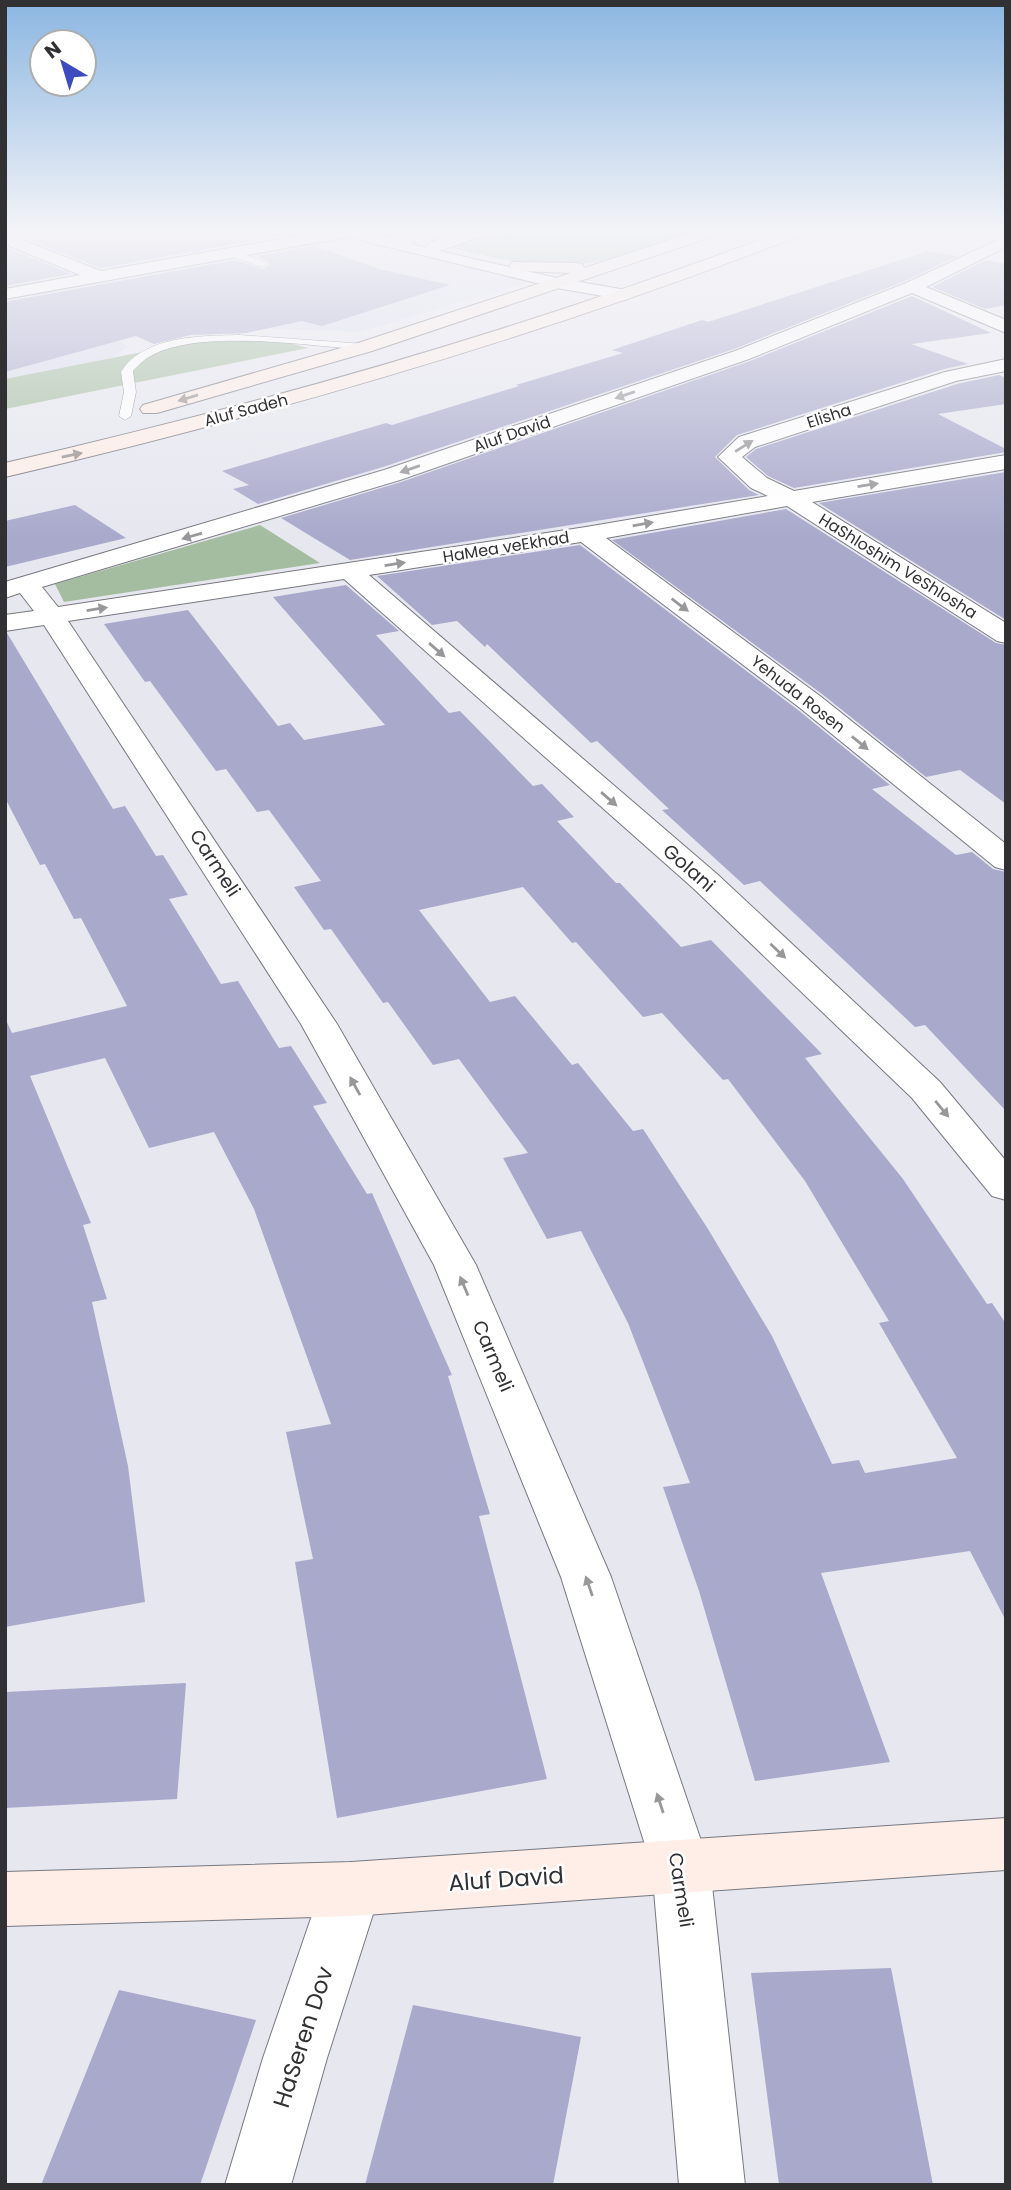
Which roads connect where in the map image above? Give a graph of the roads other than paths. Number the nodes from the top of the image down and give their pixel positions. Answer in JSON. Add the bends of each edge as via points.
{"nodes":[{"id":1,"x":410,"y":332,"type":"edge"},
{"id":2,"x":517,"y":332,"type":"edge"},
{"id":3,"x":800,"y":332,"type":"edge"},
{"id":4,"x":365,"y":347,"type":"junction"},
{"id":5,"x":1006,"y":365,"type":"edge"},
{"id":6,"x":118,"y":417,"type":"joint"},
{"id":7,"x":1006,"y":462,"type":"edge"},
{"id":8,"x":979,"y":467,"type":"junction"},
{"id":9,"x":5,"y":470,"type":"edge"},
{"id":10,"x":1006,"y":482,"type":"edge"},
{"id":11,"x":790,"y":498,"type":"junction"},
{"id":12,"x":586,"y":534,"type":"junction"},
{"id":13,"x":350,"y":571,"type":"junction"},
{"id":14,"x":28,"y":597,"type":"edge"},
{"id":15,"x":5,"y":623,"type":"edge"},
{"id":16,"x":1006,"y":635,"type":"edge"},
{"id":17,"x":1006,"y":860,"type":"edge"},
{"id":18,"x":1006,"y":1187,"type":"edge"},
{"id":19,"x":1006,"y":1844,"type":"edge"},
{"id":20,"x":681,"y":1867,"type":"junction"},
{"id":21,"x":351,"y":1889,"type":"junction"},
{"id":22,"x":5,"y":1899,"type":"edge"},
{"id":23,"x":258,"y":2185,"type":"edge"},
{"id":24,"x":712,"y":2185,"type":"edge"}],
"edges":[{"from":1,"to":4,"type":"main road","name":"Aluf Sadeh"},
{"from":9,"to":2,"type":"main road","name":"Aluf Sadeh","one_way":true,"via":[[235,414]]},
{"from":3,"to":14,"type":"street","name":"Aluf David","one_way":true},
{"from":4,"to":6,"type":"main road","name":"Aluf Sadeh","one_way":true},
{"from":4,"to":6,"type":"lane","via":[[260,338],[177,344],[146,353],[128,368],[130,392]]},
{"from":11,"to":5,"type":"street","name":"Elisha","one_way":true,"via":[[759,483],[729,457],[747,442],[952,376]]},
{"from":7,"to":8,"type":"street","name":"HaMea veEkhad"},
{"from":8,"to":10,"type":"street"},
{"from":11,"to":8,"type":"street","name":"HaMea veEkhad","one_way":true},
{"from":12,"to":11,"type":"street","name":"HaMea veEkhad","one_way":true},
{"from":11,"to":16,"type":"street","name":"HaShloshim VeShlosha"},
{"from":13,"to":12,"type":"street","name":"HaMea veEkhad","one_way":true},
{"from":12,"to":17,"type":"street","name":"Yehuda Rosen","one_way":true,"via":[[810,702]]},
{"from":14,"to":13,"type":"street","name":"HaMea veEkhad","one_way":true},
{"from":13,"to":18,"type":"street","name":"Golani","one_way":true,"via":[[715,890],[926,1090]]},
{"from":14,"to":15,"type":"street","name":"HaMea veEkhad"},
{"from":20,"to":14,"type":"street","name":"Carmeli","one_way":true,"via":[[586,1577],[455,1265],[319,1024]]},
{"from":19,"to":20,"type":"main road","name":"Aluf David"},
{"from":20,"to":21,"type":"main road","name":"Aluf David"},
{"from":20,"to":24,"type":"street","name":"Carmeli"},
{"from":21,"to":22,"type":"main road","name":"Aluf David"},
{"from":21,"to":23,"type":"street","name":"HaSeren Dov"}]}
